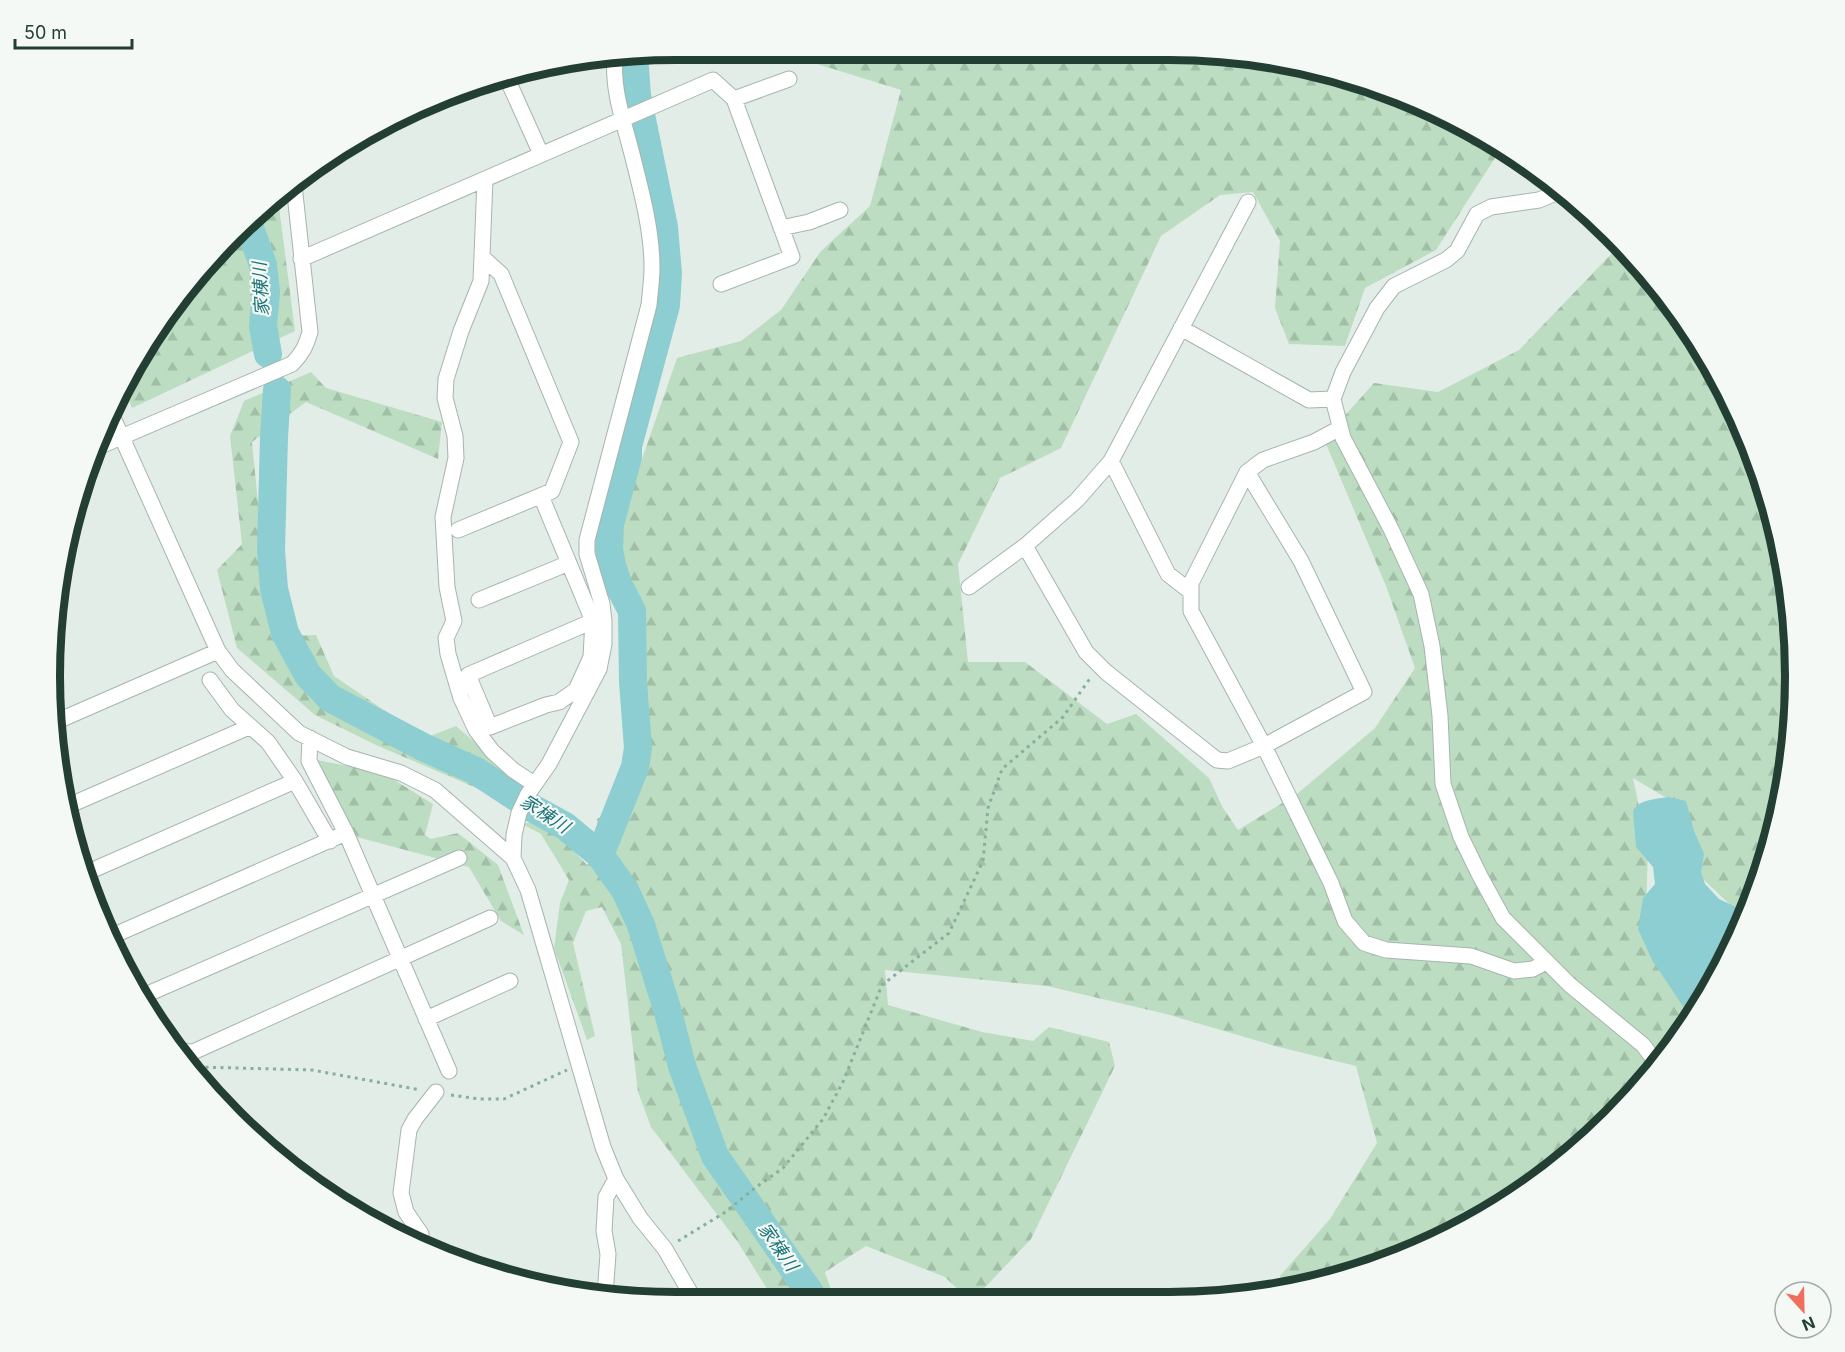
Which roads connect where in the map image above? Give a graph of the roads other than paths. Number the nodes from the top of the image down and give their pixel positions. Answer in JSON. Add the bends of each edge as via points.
{"nodes":[{"id":1,"x":615,"y":63,"type":"edge"},
{"id":2,"x":789,"y":80,"type":"dead end"},
{"id":3,"x":509,"y":83,"type":"edge"},
{"id":4,"x":734,"y":99,"type":"junction"},
{"id":5,"x":623,"y":117,"type":"junction"},
{"id":6,"x":541,"y":154,"type":"junction"},
{"id":7,"x":485,"y":179,"type":"junction"},
{"id":8,"x":295,"y":192,"type":"edge"},
{"id":9,"x":1553,"y":194,"type":"edge"},
{"id":10,"x":1248,"y":202,"type":"dead end"},
{"id":11,"x":840,"y":210,"type":"dead end"},
{"id":12,"x":782,"y":228,"type":"junction"},
{"id":13,"x":482,"y":257,"type":"junction"},
{"id":14,"x":301,"y":258,"type":"junction"},
{"id":15,"x":722,"y":284,"type":"dead end"},
{"id":16,"x":1181,"y":328,"type":"junction"},
{"id":17,"x":1333,"y":399,"type":"junction"},
{"id":18,"x":115,"y":423,"type":"edge"},
{"id":19,"x":1340,"y":428,"type":"junction"},
{"id":20,"x":121,"y":436,"type":"junction"},
{"id":21,"x":106,"y":443,"type":"edge"},
{"id":22,"x":1111,"y":462,"type":"junction"},
{"id":23,"x":1246,"y":472,"type":"junction"},
{"id":24,"x":541,"y":496,"type":"junction"},
{"id":25,"x":458,"y":530,"type":"dead end"},
{"id":26,"x":1025,"y":546,"type":"junction"},
{"id":27,"x":569,"y":563,"type":"junction"},
{"id":28,"x":969,"y":587,"type":"dead end"},
{"id":29,"x":1191,"y":592,"type":"junction"},
{"id":30,"x":479,"y":600,"type":"dead end"},
{"id":31,"x":593,"y":621,"type":"junction"},
{"id":32,"x":218,"y":651,"type":"junction"},
{"id":33,"x":210,"y":680,"type":"dead end"},
{"id":34,"x":61,"y":719,"type":"edge"},
{"id":35,"x":249,"y":727,"type":"junction"},
{"id":36,"x":310,"y":738,"type":"junction"},
{"id":37,"x":1264,"y":746,"type":"junction"},
{"id":38,"x":296,"y":781,"type":"junction"},
{"id":39,"x":531,"y":789,"type":"junction"},
{"id":40,"x":74,"y":803,"type":"edge"},
{"id":41,"x":346,"y":833,"type":"junction"},
{"id":42,"x":330,"y":841,"type":"junction"},
{"id":43,"x":459,"y":858,"type":"dead end"},
{"id":44,"x":513,"y":858,"type":"junction"},
{"id":45,"x":92,"y":870,"type":"edge"},
{"id":46,"x":372,"y":895,"type":"junction"},
{"id":47,"x":490,"y":918,"type":"dead end"},
{"id":48,"x":117,"y":934,"type":"edge"},
{"id":49,"x":399,"y":959,"type":"junction"},
{"id":50,"x":1546,"y":962,"type":"junction"},
{"id":51,"x":510,"y":981,"type":"dead end"},
{"id":52,"x":149,"y":993,"type":"edge"},
{"id":53,"x":426,"y":1019,"type":"junction"},
{"id":54,"x":188,"y":1052,"type":"edge"},
{"id":55,"x":1652,"y":1058,"type":"edge"},
{"id":56,"x":449,"y":1071,"type":"dead end"},
{"id":57,"x":436,"y":1092,"type":"road end"},
{"id":58,"x":616,"y":1179,"type":"junction"},
{"id":59,"x":421,"y":1236,"type":"edge"},
{"id":60,"x":606,"y":1288,"type":"edge"},
{"id":61,"x":690,"y":1292,"type":"edge"}],
"edges":[{"from":1,"to":5,"type":"street","via":[[615,85]]},
{"from":2,"to":4,"type":"street"},
{"from":3,"to":6,"type":"street"},
{"from":4,"to":5,"type":"street","via":[[713,80]]},
{"from":4,"to":12,"type":"street"},
{"from":5,"to":6,"type":"street"},
{"from":5,"to":39,"type":"street","via":[[647,219],[652,270],[649,305],[587,540],[590,569],[602,603],[604,644],[599,669],[549,764]]},
{"from":6,"to":7,"type":"street"},
{"from":7,"to":13,"type":"street"},
{"from":7,"to":14,"type":"street"},
{"from":8,"to":14,"type":"street"},
{"from":9,"to":17,"type":"street","via":[[1491,207],[1477,214],[1457,251],[1394,286],[1377,308]]},
{"from":10,"to":16,"type":"street"},
{"from":11,"to":12,"type":"street"},
{"from":12,"to":15,"type":"street","via":[[792,257]]},
{"from":13,"to":24,"type":"street","via":[[501,274],[571,442],[552,491]]},
{"from":13,"to":39,"type":"street","via":[[482,281],[446,379],[456,458],[443,517],[447,586],[454,621],[446,638],[461,698],[476,730]]},
{"from":14,"to":20,"type":"street","via":[[309,332],[306,346],[292,364]]},
{"from":16,"to":17,"type":"street","via":[[1310,400]]},
{"from":16,"to":22,"type":"street"},
{"from":17,"to":19,"type":"street"},
{"from":18,"to":20,"type":"street"},
{"from":19,"to":23,"type":"street","via":[[1263,460]]},
{"from":19,"to":50,"type":"street","via":[[1421,594],[1432,646],[1443,784],[1461,837],[1503,918]]},
{"from":20,"to":21,"type":"street"},
{"from":20,"to":32,"type":"street"},
{"from":22,"to":26,"type":"street","via":[[1077,500]]},
{"from":22,"to":29,"type":"street","via":[[1168,574]]},
{"from":23,"to":29,"type":"street","via":[[1191,583]]},
{"from":23,"to":37,"type":"street","via":[[1301,561],[1364,692]]},
{"from":24,"to":25,"type":"street"},
{"from":24,"to":27,"type":"street"},
{"from":26,"to":28,"type":"street"},
{"from":26,"to":37,"type":"street","via":[[1086,652],[1106,672],[1217,760],[1228,761]]},
{"from":27,"to":30,"type":"street"},
{"from":27,"to":31,"type":"street"},
{"from":29,"to":37,"type":"street","via":[[1191,611]]},
{"from":31,"to":31,"type":"street","via":[[468,675],[490,727],[559,702],[576,690],[591,657]]},
{"from":32,"to":34,"type":"street"},
{"from":32,"to":36,"type":"street","via":[[232,670],[299,733]]},
{"from":33,"to":35,"type":"street"},
{"from":35,"to":38,"type":"street","via":[[268,742]]},
{"from":35,"to":40,"type":"street"},
{"from":36,"to":41,"type":"street","via":[[309,761]]},
{"from":36,"to":44,"type":"street","via":[[347,757],[401,773],[435,790]]},
{"from":37,"to":50,"type":"street","via":[[1345,921],[1364,944],[1386,950],[1471,956],[1514,971],[1533,969]]},
{"from":38,"to":42,"type":"street"},
{"from":38,"to":45,"type":"street"},
{"from":39,"to":44,"type":"street","via":[[519,813]]},
{"from":41,"to":42,"type":"street"},
{"from":41,"to":46,"type":"street"},
{"from":42,"to":48,"type":"street"},
{"from":43,"to":46,"type":"street"},
{"from":44,"to":58,"type":"street","via":[[528,890],[603,1147]]},
{"from":46,"to":49,"type":"street"},
{"from":46,"to":52,"type":"street"},
{"from":47,"to":49,"type":"street"},
{"from":49,"to":53,"type":"street"},
{"from":49,"to":54,"type":"street"},
{"from":50,"to":55,"type":"street","via":[[1643,1045]]},
{"from":51,"to":53,"type":"street"},
{"from":53,"to":56,"type":"street"},
{"from":57,"to":59,"type":"street","via":[[409,1130],[401,1192],[406,1212]]},
{"from":58,"to":60,"type":"street","via":[[606,1197]]},
{"from":58,"to":61,"type":"street"}]}
